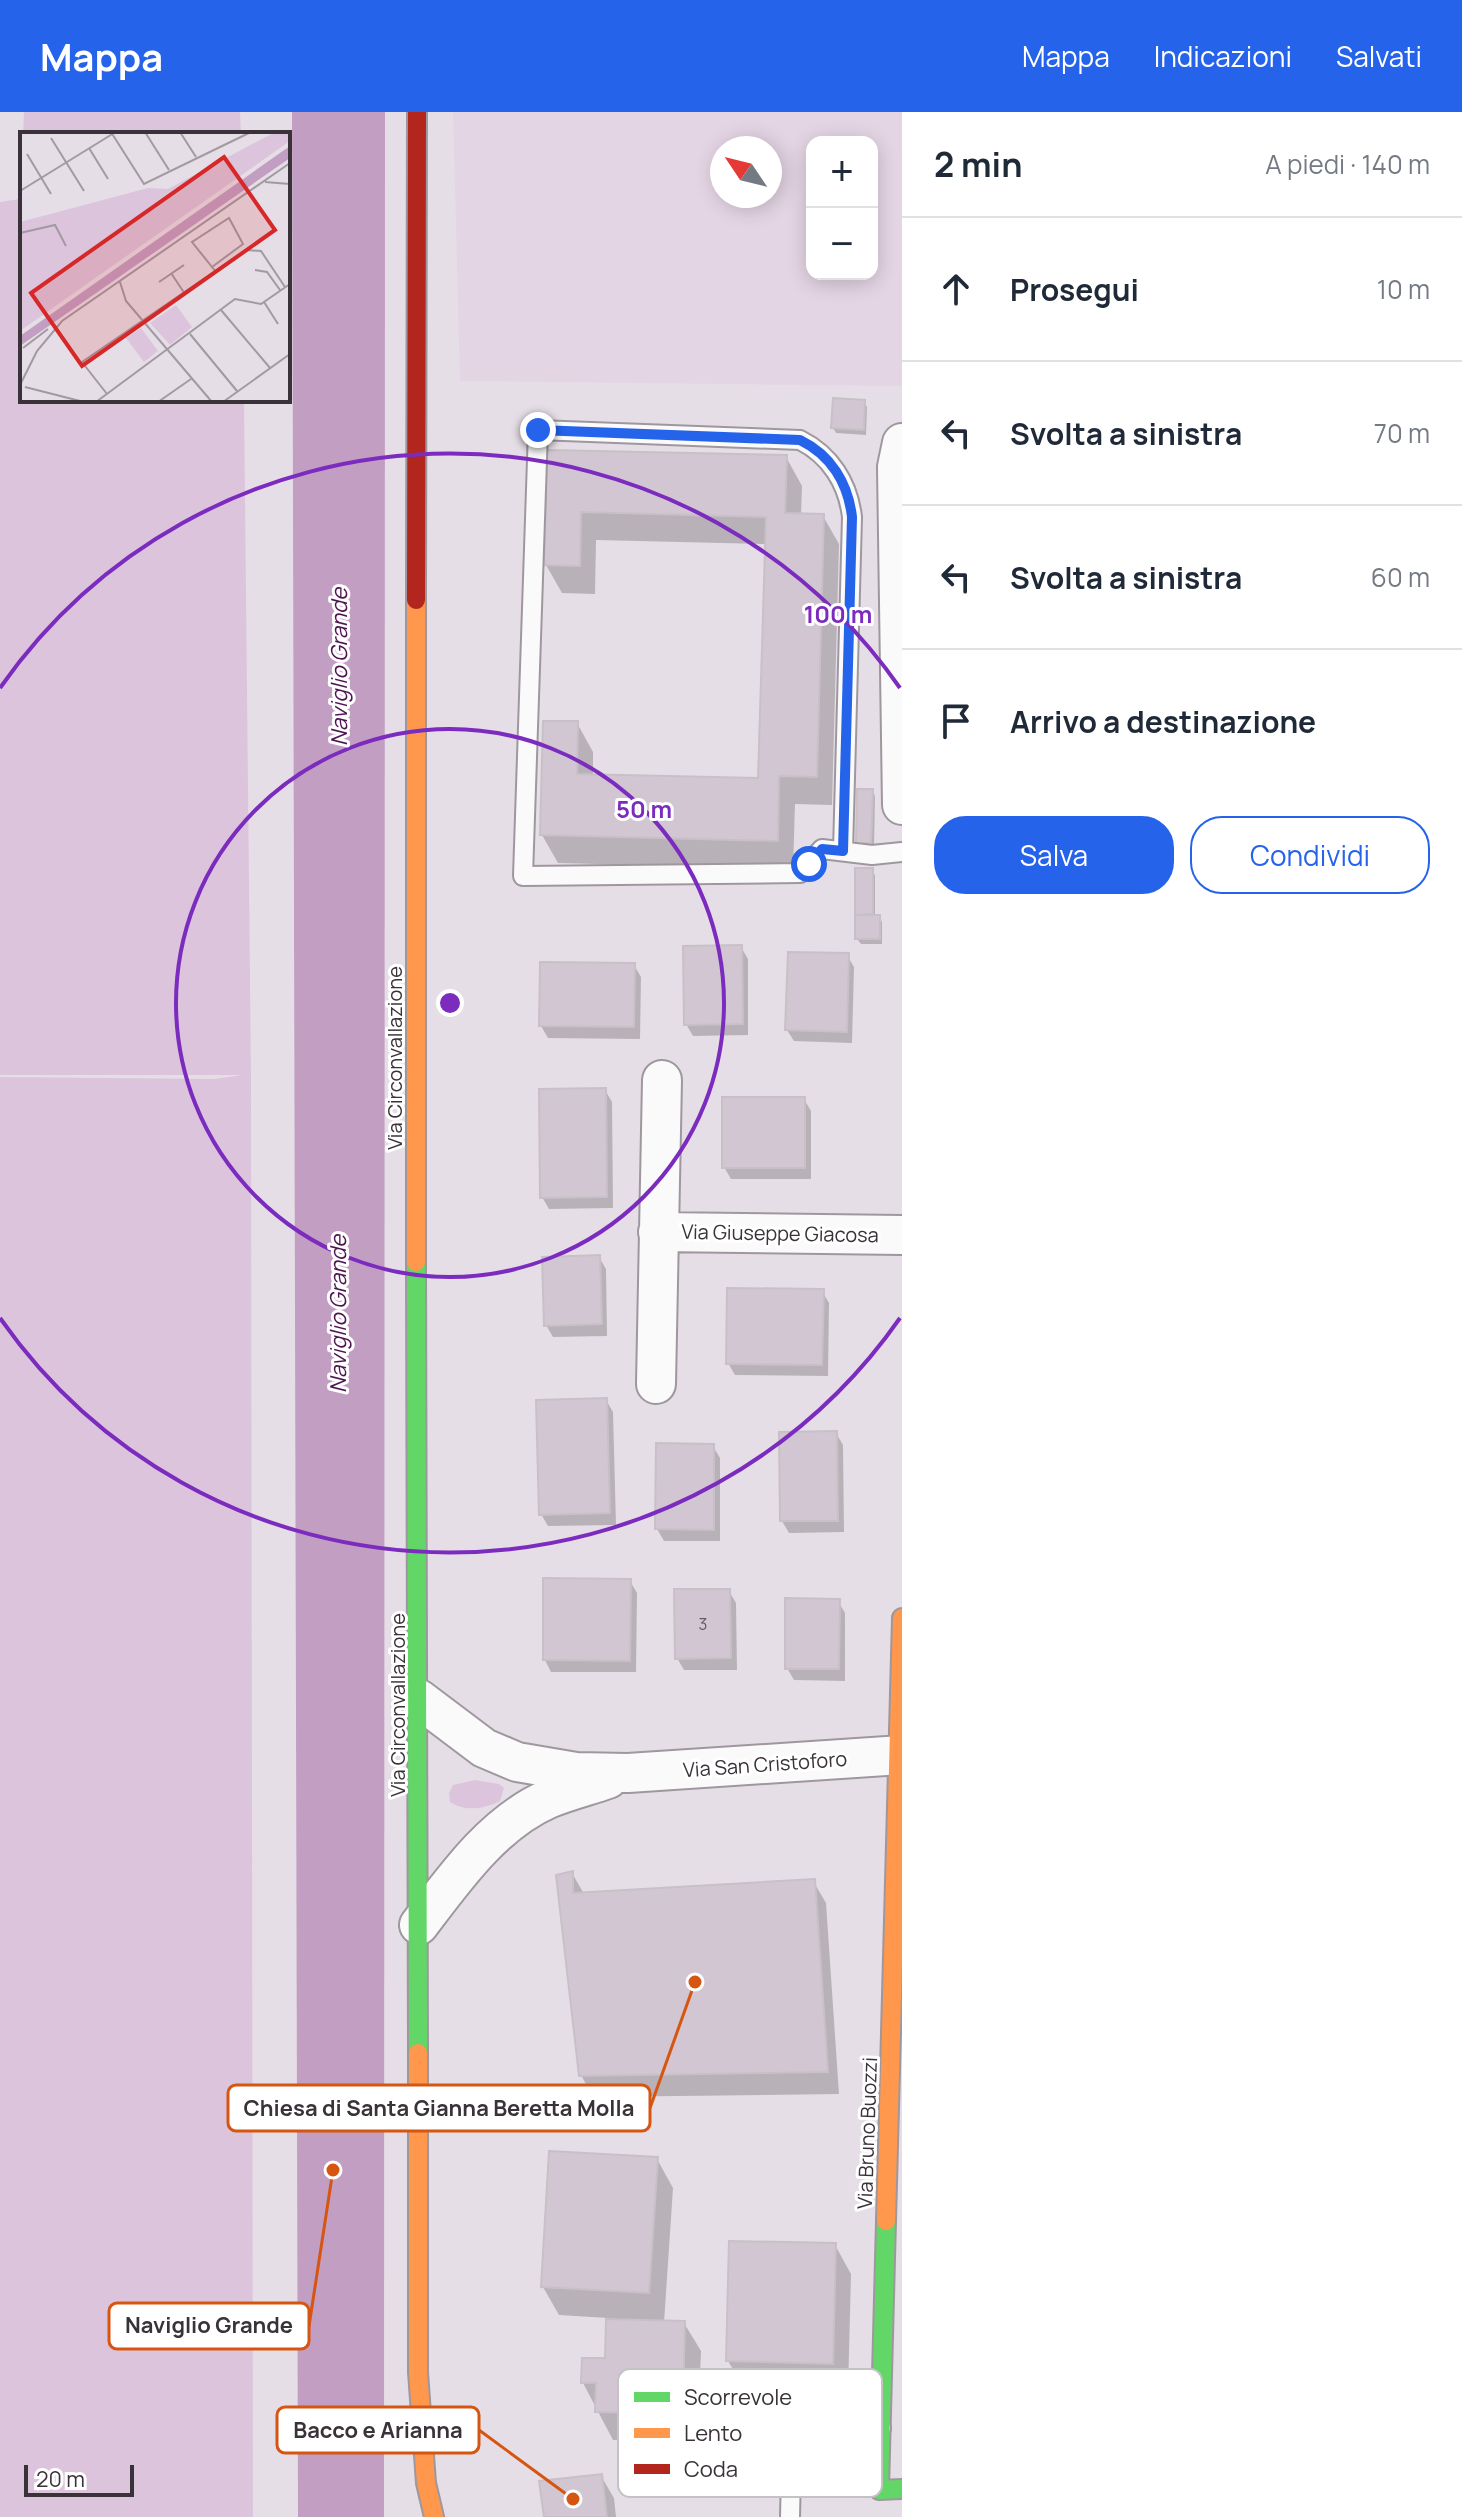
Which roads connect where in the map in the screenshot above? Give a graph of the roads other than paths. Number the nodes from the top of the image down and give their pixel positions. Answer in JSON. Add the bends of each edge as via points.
{"nodes":[{"id":1,"x":417,"y":112,"type":"edge"},
{"id":2,"x":902,"y":443,"type":"edge"},
{"id":3,"x":902,"y":805,"type":"edge"},
{"id":4,"x":843,"y":851,"type":"junction"},
{"id":5,"x":902,"y":852,"type":"edge"},
{"id":6,"x":662,"y":1080,"type":"dead end"},
{"id":7,"x":658,"y":1232,"type":"junction"},
{"id":8,"x":902,"y":1235,"type":"edge"},
{"id":9,"x":656,"y":1384,"type":"dead end"},
{"id":10,"x":902,"y":1618,"type":"edge"},
{"id":11,"x":419,"y":1699,"type":"junction"},
{"id":12,"x":901,"y":1755,"type":"edge"},
{"id":13,"x":628,"y":1773,"type":"junction"},
{"id":14,"x":419,"y":1925,"type":"junction"},
{"id":15,"x":882,"y":2394,"type":"edge"},
{"id":16,"x":902,"y":2489,"type":"edge"},
{"id":17,"x":882,"y":2490,"type":"edge"},
{"id":18,"x":790,"y":2497,"type":"edge"},
{"id":19,"x":434,"y":2517,"type":"edge"},
{"id":20,"x":790,"y":2517,"type":"edge"}],
"edges":[{"from":1,"to":11,"type":"main road","name":"Via Circonvallazione"},
{"from":2,"to":3,"type":"street","via":[[897,467]]},
{"from":4,"to":4,"type":"lane","via":[[822,849],[800,873],[523,876],[538,430],[800,440],[833,467],[847,492],[852,517]]},
{"from":4,"to":5,"type":"lane"},
{"from":6,"to":7,"type":"street","name":"Via Giuseppe Giacosa"},
{"from":7,"to":8,"type":"street","name":"Via Giuseppe Giacosa"},
{"from":7,"to":9,"type":"street","name":"Via Giuseppe Giacosa"},
{"from":10,"to":12,"type":"main road"},
{"from":11,"to":13,"type":"street","via":[[484,1748],[517,1762],[576,1772]]},
{"from":11,"to":14,"type":"main road","name":"Via Circonvallazione"},
{"from":12,"to":13,"type":"street","name":"Via San Cristoforo"},
{"from":12,"to":15,"type":"main road","name":"Via Bruno Buozzi"},
{"from":13,"to":14,"type":"street","via":[[546,1800],[515,1819],[459,1872]]},
{"from":14,"to":19,"type":"main road","name":"Via Circonvallazione","via":[[418,2372],[426,2483]]},
{"from":16,"to":17,"type":"main road","name":"Via Bruno Buozzi"},
{"from":18,"to":20,"type":"lane"}]}
